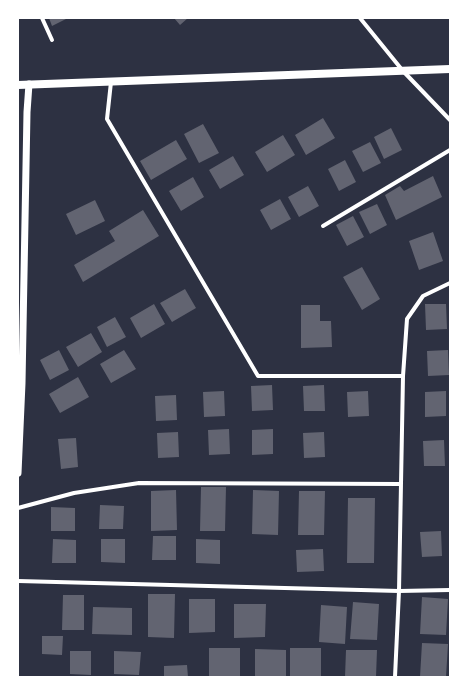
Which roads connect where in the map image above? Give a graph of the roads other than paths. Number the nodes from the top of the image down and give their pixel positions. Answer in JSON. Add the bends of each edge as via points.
{"nodes":[{"id":1,"x":42,"y":18,"type":"edge"},
{"id":2,"x":360,"y":18,"type":"edge"},
{"id":3,"x":52,"y":40,"type":"dead end"},
{"id":4,"x":450,"y":69,"type":"edge"},
{"id":5,"x":403,"y":70,"type":"junction"},
{"id":6,"x":111,"y":82,"type":"junction"},
{"id":7,"x":29,"y":84,"type":"junction"},
{"id":8,"x":18,"y":85,"type":"edge"},
{"id":9,"x":450,"y":120,"type":"edge"},
{"id":10,"x":450,"y":150,"type":"edge"},
{"id":11,"x":322,"y":226,"type":"dead end"},
{"id":12,"x":450,"y":283,"type":"edge"},
{"id":13,"x":403,"y":376,"type":"junction"},
{"id":14,"x":20,"y":382,"type":"edge"},
{"id":15,"x":18,"y":473,"type":"edge"},
{"id":16,"x":401,"y":484,"type":"junction"},
{"id":17,"x":18,"y":508,"type":"edge"},
{"id":18,"x":18,"y":581,"type":"edge"},
{"id":19,"x":450,"y":590,"type":"edge"},
{"id":20,"x":399,"y":591,"type":"junction"},
{"id":21,"x":395,"y":677,"type":"edge"}],
"edges":[{"from":1,"to":3,"type":"street"},
{"from":2,"to":5,"type":"street"},
{"from":4,"to":5,"type":"main road"},
{"from":5,"to":6,"type":"main road"},
{"from":5,"to":9,"type":"street"},
{"from":6,"to":7,"type":"main road"},
{"from":6,"to":13,"type":"street","via":[[107,119],[258,376]]},
{"from":7,"to":8,"type":"main road"},
{"from":7,"to":14,"type":"street"},
{"from":10,"to":11,"type":"street"},
{"from":12,"to":13,"type":"street","via":[[423,296],[407,319]]},
{"from":13,"to":16,"type":"street"},
{"from":14,"to":15,"type":"street"},
{"from":16,"to":17,"type":"street","via":[[139,483],[74,493]]},
{"from":16,"to":20,"type":"street"},
{"from":18,"to":20,"type":"street"},
{"from":19,"to":20,"type":"street"},
{"from":20,"to":21,"type":"street"}]}
